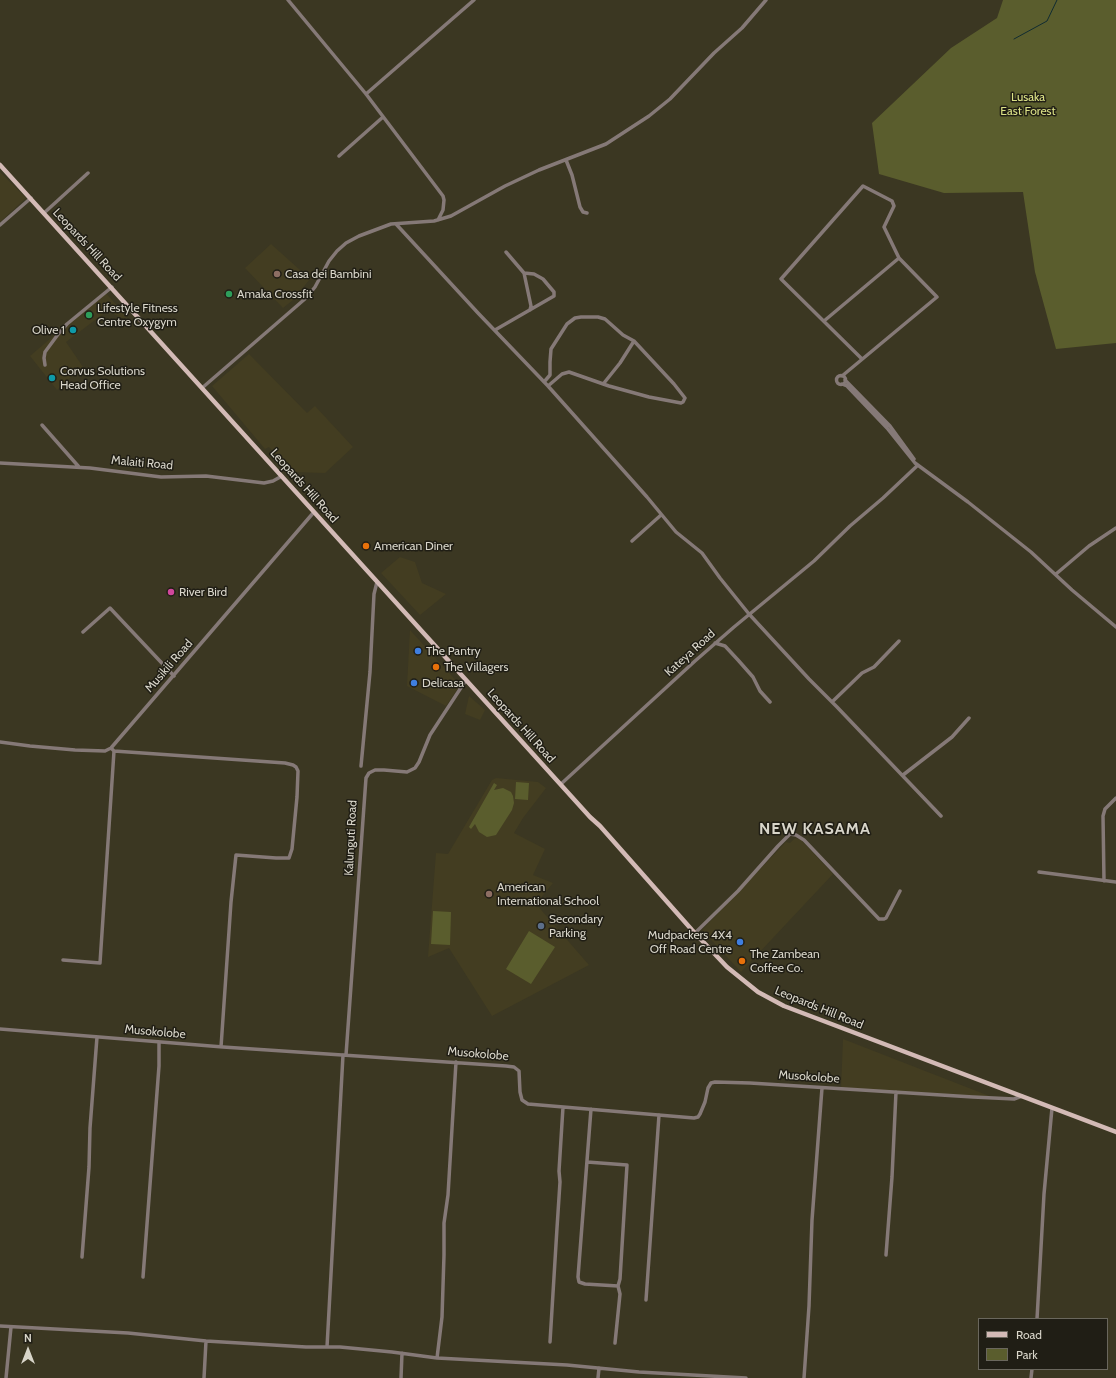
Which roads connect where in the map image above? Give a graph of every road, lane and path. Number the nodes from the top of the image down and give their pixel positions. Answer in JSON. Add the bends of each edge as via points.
{"nodes":[{"id":1,"x":288,"y":0,"type":"edge"},
{"id":2,"x":474,"y":0,"type":"edge"},
{"id":3,"x":766,"y":0,"type":"edge"},
{"id":4,"x":366,"y":94,"type":"junction"},
{"id":5,"x":383,"y":117,"type":"junction"},
{"id":6,"x":339,"y":156,"type":"dead end"},
{"id":7,"x":566,"y":160,"type":"junction"},
{"id":8,"x":0,"y":165,"type":"edge"},
{"id":9,"x":88,"y":173,"type":"dead end"},
{"id":10,"x":31,"y":198,"type":"junction"},
{"id":11,"x":588,"y":212,"type":"dead end"},
{"id":12,"x":44,"y":213,"type":"junction"},
{"id":13,"x":438,"y":220,"type":"junction"},
{"id":14,"x":396,"y":224,"type":"junction"},
{"id":15,"x":0,"y":226,"type":"edge"},
{"id":16,"x":506,"y":252,"type":"dead end"},
{"id":17,"x":899,"y":258,"type":"junction"},
{"id":18,"x":524,"y":273,"type":"junction"},
{"id":19,"x":112,"y":287,"type":"junction"},
{"id":20,"x":530,"y":310,"type":"junction"},
{"id":21,"x":824,"y":321,"type":"junction"},
{"id":22,"x":495,"y":330,"type":"junction"},
{"id":23,"x":634,"y":341,"type":"junction"},
{"id":24,"x":862,"y":359,"type":"junction"},
{"id":25,"x":45,"y":365,"type":"dead end"},
{"id":26,"x":842,"y":376,"type":"junction"},
{"id":27,"x":845,"y":380,"type":"junction"},
{"id":28,"x":544,"y":382,"type":"junction"},
{"id":29,"x":604,"y":383,"type":"junction"},
{"id":30,"x":842,"y":384,"type":"junction"},
{"id":31,"x":548,"y":386,"type":"junction"},
{"id":32,"x":202,"y":388,"type":"junction"},
{"id":33,"x":42,"y":425,"type":"dead end"},
{"id":34,"x":0,"y":463,"type":"edge"},
{"id":35,"x":916,"y":464,"type":"junction"},
{"id":36,"x":79,"y":467,"type":"junction"},
{"id":37,"x":282,"y":476,"type":"junction"},
{"id":38,"x":314,"y":512,"type":"junction"},
{"id":39,"x":662,"y":515,"type":"junction"},
{"id":40,"x":1116,"y":528,"type":"edge"},
{"id":41,"x":632,"y":540,"type":"dead end"},
{"id":42,"x":1056,"y":574,"type":"junction"},
{"id":43,"x":377,"y":582,"type":"junction"},
{"id":44,"x":749,"y":614,"type":"junction"},
{"id":45,"x":1116,"y":627,"type":"edge"},
{"id":46,"x":83,"y":632,"type":"dead end"},
{"id":47,"x":899,"y":641,"type":"dead end"},
{"id":48,"x":715,"y":643,"type":"junction"},
{"id":49,"x":174,"y":676,"type":"junction"},
{"id":50,"x":466,"y":680,"type":"junction"},
{"id":51,"x":770,"y":702,"type":"dead end"},
{"id":52,"x":832,"y":702,"type":"junction"},
{"id":53,"x":969,"y":718,"type":"dead end"},
{"id":54,"x":0,"y":742,"type":"edge"},
{"id":55,"x":112,"y":749,"type":"junction"},
{"id":56,"x":361,"y":766,"type":"dead end"},
{"id":57,"x":903,"y":775,"type":"junction"},
{"id":58,"x":561,"y":784,"type":"junction"},
{"id":59,"x":1116,"y":798,"type":"edge"},
{"id":60,"x":941,"y":816,"type":"dead end"},
{"id":61,"x":1039,"y":872,"type":"dead end"},
{"id":62,"x":1104,"y":881,"type":"junction"},
{"id":63,"x":1116,"y":882,"type":"edge"},
{"id":64,"x":900,"y":891,"type":"dead end"},
{"id":65,"x":695,"y":933,"type":"junction"},
{"id":66,"x":63,"y":960,"type":"dead end"},
{"id":67,"x":0,"y":1029,"type":"edge"},
{"id":68,"x":97,"y":1037,"type":"junction"},
{"id":69,"x":159,"y":1042,"type":"junction"},
{"id":70,"x":221,"y":1047,"type":"junction"},
{"id":71,"x":344,"y":1055,"type":"junction"},
{"id":72,"x":456,"y":1062,"type":"junction"},
{"id":73,"x":822,"y":1088,"type":"junction"},
{"id":74,"x":896,"y":1092,"type":"junction"},
{"id":75,"x":1022,"y":1096,"type":"junction"},
{"id":76,"x":563,"y":1107,"type":"junction"},
{"id":77,"x":1052,"y":1108,"type":"junction"},
{"id":78,"x":591,"y":1109,"type":"junction"},
{"id":79,"x":659,"y":1115,"type":"junction"},
{"id":80,"x":1116,"y":1132,"type":"edge"},
{"id":81,"x":587,"y":1162,"type":"junction"},
{"id":82,"x":886,"y":1255,"type":"dead end"},
{"id":83,"x":82,"y":1257,"type":"dead end"},
{"id":84,"x":143,"y":1277,"type":"dead end"},
{"id":85,"x":618,"y":1286,"type":"junction"},
{"id":86,"x":646,"y":1300,"type":"dead end"},
{"id":87,"x":1037,"y":1318,"type":"edge"},
{"id":88,"x":0,"y":1326,"type":"edge"},
{"id":89,"x":11,"y":1327,"type":"junction"},
{"id":90,"x":206,"y":1341,"type":"junction"},
{"id":91,"x":550,"y":1342,"type":"dead end"},
{"id":92,"x":615,"y":1343,"type":"dead end"},
{"id":93,"x":326,"y":1347,"type":"junction"},
{"id":94,"x":402,"y":1353,"type":"junction"},
{"id":95,"x":437,"y":1358,"type":"junction"},
{"id":96,"x":599,"y":1368,"type":"junction"},
{"id":97,"x":6,"y":1378,"type":"edge"},
{"id":98,"x":204,"y":1378,"type":"edge"},
{"id":99,"x":400,"y":1378,"type":"edge"},
{"id":100,"x":598,"y":1378,"type":"edge"},
{"id":101,"x":746,"y":1378,"type":"edge"},
{"id":102,"x":804,"y":1378,"type":"edge"}],
"edges":[{"from":1,"to":4,"type":"street"},
{"from":2,"to":4,"type":"street"},
{"from":3,"to":7,"type":"street","via":[[742,28],[670,99],[649,116],[606,144]]},
{"from":4,"to":5,"type":"street"},
{"from":5,"to":6,"type":"street"},
{"from":5,"to":13,"type":"street","via":[[443,196],[443,210]]},
{"from":7,"to":11,"type":"street","via":[[580,208],[583,212]]},
{"from":7,"to":13,"type":"street","via":[[505,186],[451,216]]},
{"from":8,"to":10,"type":"main road","name":"Leopards Hill Road"},
{"from":9,"to":12,"type":"street"},
{"from":10,"to":12,"type":"main road","name":"Leopards Hill Road"},
{"from":10,"to":15,"type":"street"},
{"from":12,"to":19,"type":"main road","name":"Leopards Hill Road"},
{"from":13,"to":14,"type":"street"},
{"from":14,"to":22,"type":"street"},
{"from":14,"to":32,"type":"street","via":[[359,236],[341,247],[306,298]]},
{"from":16,"to":18,"type":"street"},
{"from":17,"to":21,"type":"street"},
{"from":17,"to":21,"type":"street","via":[[884,227],[894,206],[892,201],[863,186],[781,279]]},
{"from":17,"to":24,"type":"street","via":[[938,297]]},
{"from":18,"to":20,"type":"street"},
{"from":18,"to":20,"type":"street","via":[[534,274],[543,279],[554,294]]},
{"from":19,"to":25,"type":"street","via":[[59,333],[45,352]]},
{"from":19,"to":32,"type":"main road","name":"Leopards Hill Road"},
{"from":20,"to":22,"type":"street"},
{"from":21,"to":24,"type":"street"},
{"from":22,"to":28,"type":"street"},
{"from":23,"to":28,"type":"street","via":[[620,333],[605,319],[591,316],[575,318],[567,324],[553,346],[550,375]]},
{"from":23,"to":29,"type":"street"},
{"from":23,"to":29,"type":"street","via":[[674,384],[684,400],[681,403],[649,397]]},
{"from":24,"to":26,"type":"street"},
{"from":26,"to":27,"type":"street"},
{"from":26,"to":30,"type":"street","via":[[836,380]]},
{"from":27,"to":30,"type":"street"},
{"from":27,"to":35,"type":"street","via":[[890,426]]},
{"from":28,"to":31,"type":"street"},
{"from":29,"to":31,"type":"street","via":[[569,372],[562,374]]},
{"from":30,"to":35,"type":"street","via":[[847,386],[887,428]]},
{"from":31,"to":39,"type":"street"},
{"from":32,"to":37,"type":"main road","name":"Leopards Hill Road"},
{"from":33,"to":36,"type":"street"},
{"from":34,"to":36,"type":"street","name":"Malaiti Road"},
{"from":35,"to":42,"type":"street","via":[[968,502]]},
{"from":35,"to":44,"type":"street","name":"Kateya Road","via":[[814,561]]},
{"from":36,"to":37,"type":"street","name":"Malaiti Road","via":[[152,476],[206,476],[264,482]]},
{"from":37,"to":38,"type":"main road","name":"Leopards Hill Road"},
{"from":38,"to":43,"type":"main road","name":"Leopards Hill Road"},
{"from":38,"to":49,"type":"street","name":"Musikili Road"},
{"from":39,"to":41,"type":"street"},
{"from":39,"to":44,"type":"street","via":[[681,537],[702,553]]},
{"from":40,"to":42,"type":"street","via":[[1089,546]]},
{"from":42,"to":45,"type":"street"},
{"from":43,"to":50,"type":"main road","name":"Leopards Hill Road"},
{"from":43,"to":56,"type":"street"},
{"from":44,"to":48,"type":"street","name":"Kateya Road"},
{"from":44,"to":52,"type":"street"},
{"from":46,"to":49,"type":"street","via":[[110,608]]},
{"from":47,"to":52,"type":"street","via":[[874,667],[862,673]]},
{"from":48,"to":51,"type":"street","via":[[725,646],[753,677],[760,691]]},
{"from":48,"to":58,"type":"street","name":"Kateya Road"},
{"from":49,"to":55,"type":"street","name":"Musikili Road"},
{"from":50,"to":58,"type":"main road","name":"Leopards Hill Road"},
{"from":50,"to":71,"type":"street","name":"Kalunguti Road","via":[[433,729],[415,768],[407,772],[375,770],[366,778]]},
{"from":52,"to":57,"type":"street"},
{"from":53,"to":57,"type":"street","via":[[952,737]]},
{"from":54,"to":55,"type":"street","via":[[105,752]]},
{"from":55,"to":66,"type":"street","via":[[100,963]]},
{"from":55,"to":70,"type":"street","via":[[285,763],[293,765],[298,771],[293,842],[289,858],[236,856]]},
{"from":57,"to":60,"type":"street"},
{"from":58,"to":65,"type":"main road","name":"Leopards Hill Road"},
{"from":59,"to":62,"type":"street","via":[[1105,809],[1103,816]]},
{"from":61,"to":62,"type":"street"},
{"from":62,"to":63,"type":"street"},
{"from":64,"to":65,"type":"street","via":[[886,918],[879,919],[804,840],[790,834]]},
{"from":65,"to":75,"type":"main road","name":"Leopards Hill Road","via":[[732,972],[772,1000]]},
{"from":67,"to":68,"type":"street","name":"Musokolobe"},
{"from":68,"to":69,"type":"street","name":"Musokolobe"},
{"from":68,"to":83,"type":"street"},
{"from":69,"to":70,"type":"street","name":"Musokolobe"},
{"from":69,"to":84,"type":"street"},
{"from":70,"to":71,"type":"street","name":"Musokolobe"},
{"from":71,"to":72,"type":"street","name":"Musokolobe"},
{"from":71,"to":93,"type":"street","name":"Kalunguti Road"},
{"from":72,"to":76,"type":"street","name":"Musokolobe","via":[[514,1067],[519,1071],[520,1092],[524,1102]]},
{"from":72,"to":95,"type":"street","via":[[444,1223],[442,1317]]},
{"from":73,"to":74,"type":"street","name":"Musokolobe"},
{"from":73,"to":79,"type":"street","name":"Musokolobe","via":[[714,1082],[708,1088],[698,1117]]},
{"from":73,"to":102,"type":"street"},
{"from":74,"to":75,"type":"street","name":"Musokolobe","via":[[1010,1099]]},
{"from":74,"to":82,"type":"street"},
{"from":75,"to":77,"type":"main road","name":"Leopards Hill Road"},
{"from":76,"to":78,"type":"street","name":"Musokolobe"},
{"from":76,"to":91,"type":"street"},
{"from":77,"to":80,"type":"main road","name":"Leopards Hill Road"},
{"from":77,"to":87,"type":"street"},
{"from":78,"to":79,"type":"street","name":"Musokolobe"},
{"from":78,"to":81,"type":"street"},
{"from":79,"to":86,"type":"street"},
{"from":81,"to":85,"type":"street","via":[[579,1282]]},
{"from":81,"to":85,"type":"street","via":[[627,1165]]},
{"from":85,"to":92,"type":"street","via":[[620,1294]]},
{"from":88,"to":89,"type":"street"},
{"from":89,"to":90,"type":"street","via":[[116,1332]]},
{"from":89,"to":97,"type":"street"},
{"from":90,"to":93,"type":"street"},
{"from":90,"to":98,"type":"street"},
{"from":93,"to":94,"type":"street"},
{"from":94,"to":95,"type":"street"},
{"from":94,"to":99,"type":"street"},
{"from":95,"to":96,"type":"street"},
{"from":96,"to":100,"type":"street"},
{"from":96,"to":101,"type":"street"}]}
